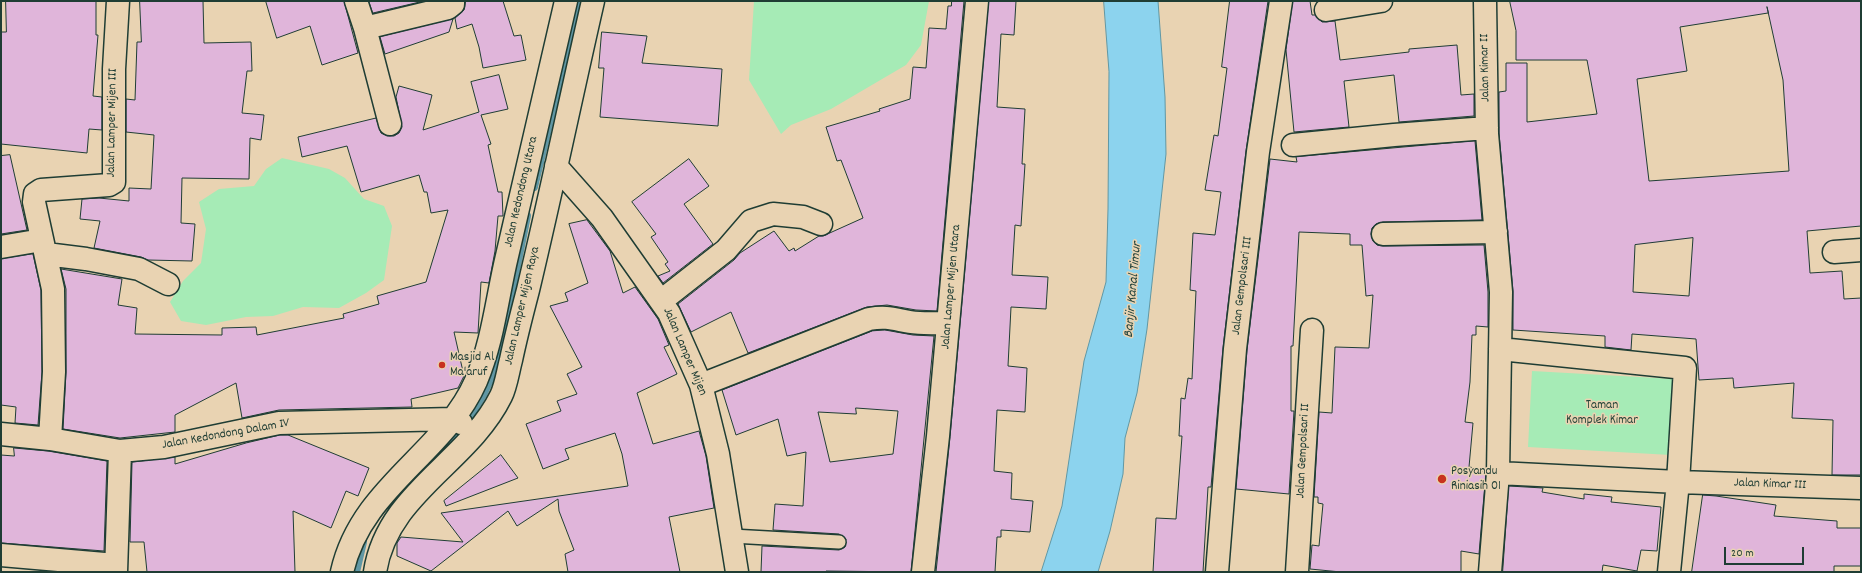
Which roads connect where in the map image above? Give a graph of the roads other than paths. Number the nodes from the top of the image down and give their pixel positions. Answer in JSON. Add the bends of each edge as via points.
{"nodes":[{"id":1,"x":118,"y":1,"type":"edge"},
{"id":2,"x":356,"y":1,"type":"edge"},
{"id":3,"x":453,"y":1,"type":"edge"},
{"id":4,"x":566,"y":1,"type":"edge"},
{"id":5,"x":593,"y":1,"type":"edge"},
{"id":6,"x":976,"y":1,"type":"edge"},
{"id":7,"x":1281,"y":1,"type":"edge"},
{"id":8,"x":1381,"y":1,"type":"edge"},
{"id":9,"x":1485,"y":1,"type":"edge"},
{"id":10,"x":1326,"y":10,"type":"dead end"},
{"id":11,"x":365,"y":28,"type":"junction"},
{"id":12,"x":390,"y":124,"type":"dead end"},
{"id":13,"x":1487,"y":132,"type":"junction"},
{"id":14,"x":1293,"y":145,"type":"dead end"},
{"id":15,"x":556,"y":166,"type":"junction"},
{"id":16,"x":821,"y":224,"type":"dead end"},
{"id":17,"x":1496,"y":232,"type":"junction"},
{"id":18,"x":1383,"y":234,"type":"dead end"},
{"id":19,"x":1,"y":247,"type":"edge"},
{"id":20,"x":44,"y":247,"type":"junction"},
{"id":21,"x":1861,"y":250,"type":"edge"},
{"id":22,"x":1834,"y":252,"type":"dead end"},
{"id":23,"x":518,"y":270,"type":"junction"},
{"id":24,"x":168,"y":284,"type":"dead end"},
{"id":25,"x":662,"y":301,"type":"junction"},
{"id":26,"x":948,"y":323,"type":"junction"},
{"id":27,"x":1312,"y":330,"type":"dead end"},
{"id":28,"x":1500,"y":348,"type":"junction"},
{"id":29,"x":701,"y":385,"type":"junction"},
{"id":30,"x":488,"y":388,"type":"junction"},
{"id":31,"x":464,"y":426,"type":"junction"},
{"id":32,"x":1,"y":434,"type":"edge"},
{"id":33,"x":50,"y":439,"type":"junction"},
{"id":34,"x":120,"y":451,"type":"junction"},
{"id":35,"x":1498,"y":473,"type":"junction"},
{"id":36,"x":1678,"y":482,"type":"junction"},
{"id":37,"x":1861,"y":488,"type":"edge"},
{"id":38,"x":732,"y":536,"type":"junction"},
{"id":39,"x":839,"y":542,"type":"dead end"},
{"id":40,"x":1,"y":555,"type":"edge"},
{"id":41,"x":116,"y":568,"type":"edge"},
{"id":42,"x":342,"y":572,"type":"edge"},
{"id":43,"x":374,"y":572,"type":"edge"},
{"id":44,"x":737,"y":572,"type":"edge"},
{"id":45,"x":923,"y":572,"type":"edge"},
{"id":46,"x":1217,"y":572,"type":"edge"},
{"id":47,"x":1297,"y":572,"type":"edge"},
{"id":48,"x":1490,"y":572,"type":"edge"},
{"id":49,"x":1669,"y":572,"type":"edge"}],
"edges":[{"from":1,"to":20,"type":"street","name":"Jalan Lamper Mijen III","via":[[114,69],[114,182],[109,185],[41,190],[35,194],[34,202]]},
{"from":2,"to":11,"type":"street"},
{"from":3,"to":11,"type":"street","via":[[448,8]]},
{"from":4,"to":23,"type":"street","name":"Jalan Kedondong Utara"},
{"from":5,"to":15,"type":"street","name":"Jalan Lamper Mijen Raya"},
{"from":6,"to":26,"type":"street","name":"Jalan Lamper Mijen Utara"},
{"from":7,"to":46,"type":"street","name":"Jalan Gempolsari III","via":[[1258,152],[1235,349]]},
{"from":8,"to":10,"type":"street"},
{"from":9,"to":13,"type":"street","name":"Jalan Kimar II"},
{"from":11,"to":12,"type":"street"},
{"from":13,"to":14,"type":"street","via":[[1394,135]]},
{"from":13,"to":17,"type":"street","name":"Jalan Kimar II"},
{"from":15,"to":23,"type":"street","name":"Jalan Lamper Mijen Raya"},
{"from":15,"to":25,"type":"street","name":"Jalan Lamper Mijen","via":[[602,218]]},
{"from":16,"to":25,"type":"street","via":[[803,217],[773,214],[751,221],[726,250]]},
{"from":17,"to":18,"type":"street"},
{"from":17,"to":28,"type":"street","name":"Jalan Kimar II","via":[[1502,292]]},
{"from":19,"to":20,"type":"street"},
{"from":20,"to":24,"type":"street","via":[[86,259],[138,269]]},
{"from":20,"to":33,"type":"street","name":"Jalan Lamper Mijen III","via":[[53,290],[54,372]]},
{"from":21,"to":22,"type":"street"},
{"from":23,"to":30,"type":"street","name":"Jalan Lamper Mijen Raya"},
{"from":23,"to":30,"type":"street","name":"Jalan Kedondong Utara","via":[[490,343]]},
{"from":25,"to":29,"type":"street","name":"Jalan Lamper Mijen"},
{"from":26,"to":29,"type":"street","via":[[910,322],[881,317],[869,320]]},
{"from":26,"to":45,"type":"street","name":"Jalan Lamper Mijen Utara"},
{"from":27,"to":47,"type":"street","name":"Jalan Gempolsari II"},
{"from":28,"to":35,"type":"street","name":"Jalan Kimar II"},
{"from":28,"to":36,"type":"street","via":[[1685,368]]},
{"from":29,"to":38,"type":"street","name":"Jalan Lamper Mijen","via":[[718,454]]},
{"from":30,"to":31,"type":"street","name":"Jalan Kedondong Utara"},
{"from":30,"to":31,"type":"street","name":"Jalan Lamper Mijen Raya"},
{"from":31,"to":34,"type":"street","name":"Jalan Kedondong Dalam IV","via":[[279,423],[164,447]]},
{"from":31,"to":42,"type":"street","name":"Jalan Kedondong Utara","via":[[389,487],[364,519],[346,553]]},
{"from":31,"to":43,"type":"street","name":"Jalan Lamper Mijen Raya","via":[[442,467],[400,511],[387,532]]},
{"from":32,"to":33,"type":"street","name":"Jalan Kedondong Dalam IV"},
{"from":33,"to":34,"type":"street","name":"Jalan Kedondong Dalam IV"},
{"from":34,"to":41,"type":"street"},
{"from":35,"to":36,"type":"street","name":"Jalan Kimar III"},
{"from":35,"to":48,"type":"street","name":"Jalan Kimar II"},
{"from":36,"to":37,"type":"street","name":"Jalan Kimar III"},
{"from":36,"to":49,"type":"street"},
{"from":38,"to":39,"type":"lane"},
{"from":38,"to":44,"type":"street","name":"Jalan Lamper Mijen"},
{"from":40,"to":41,"type":"street"}]}
